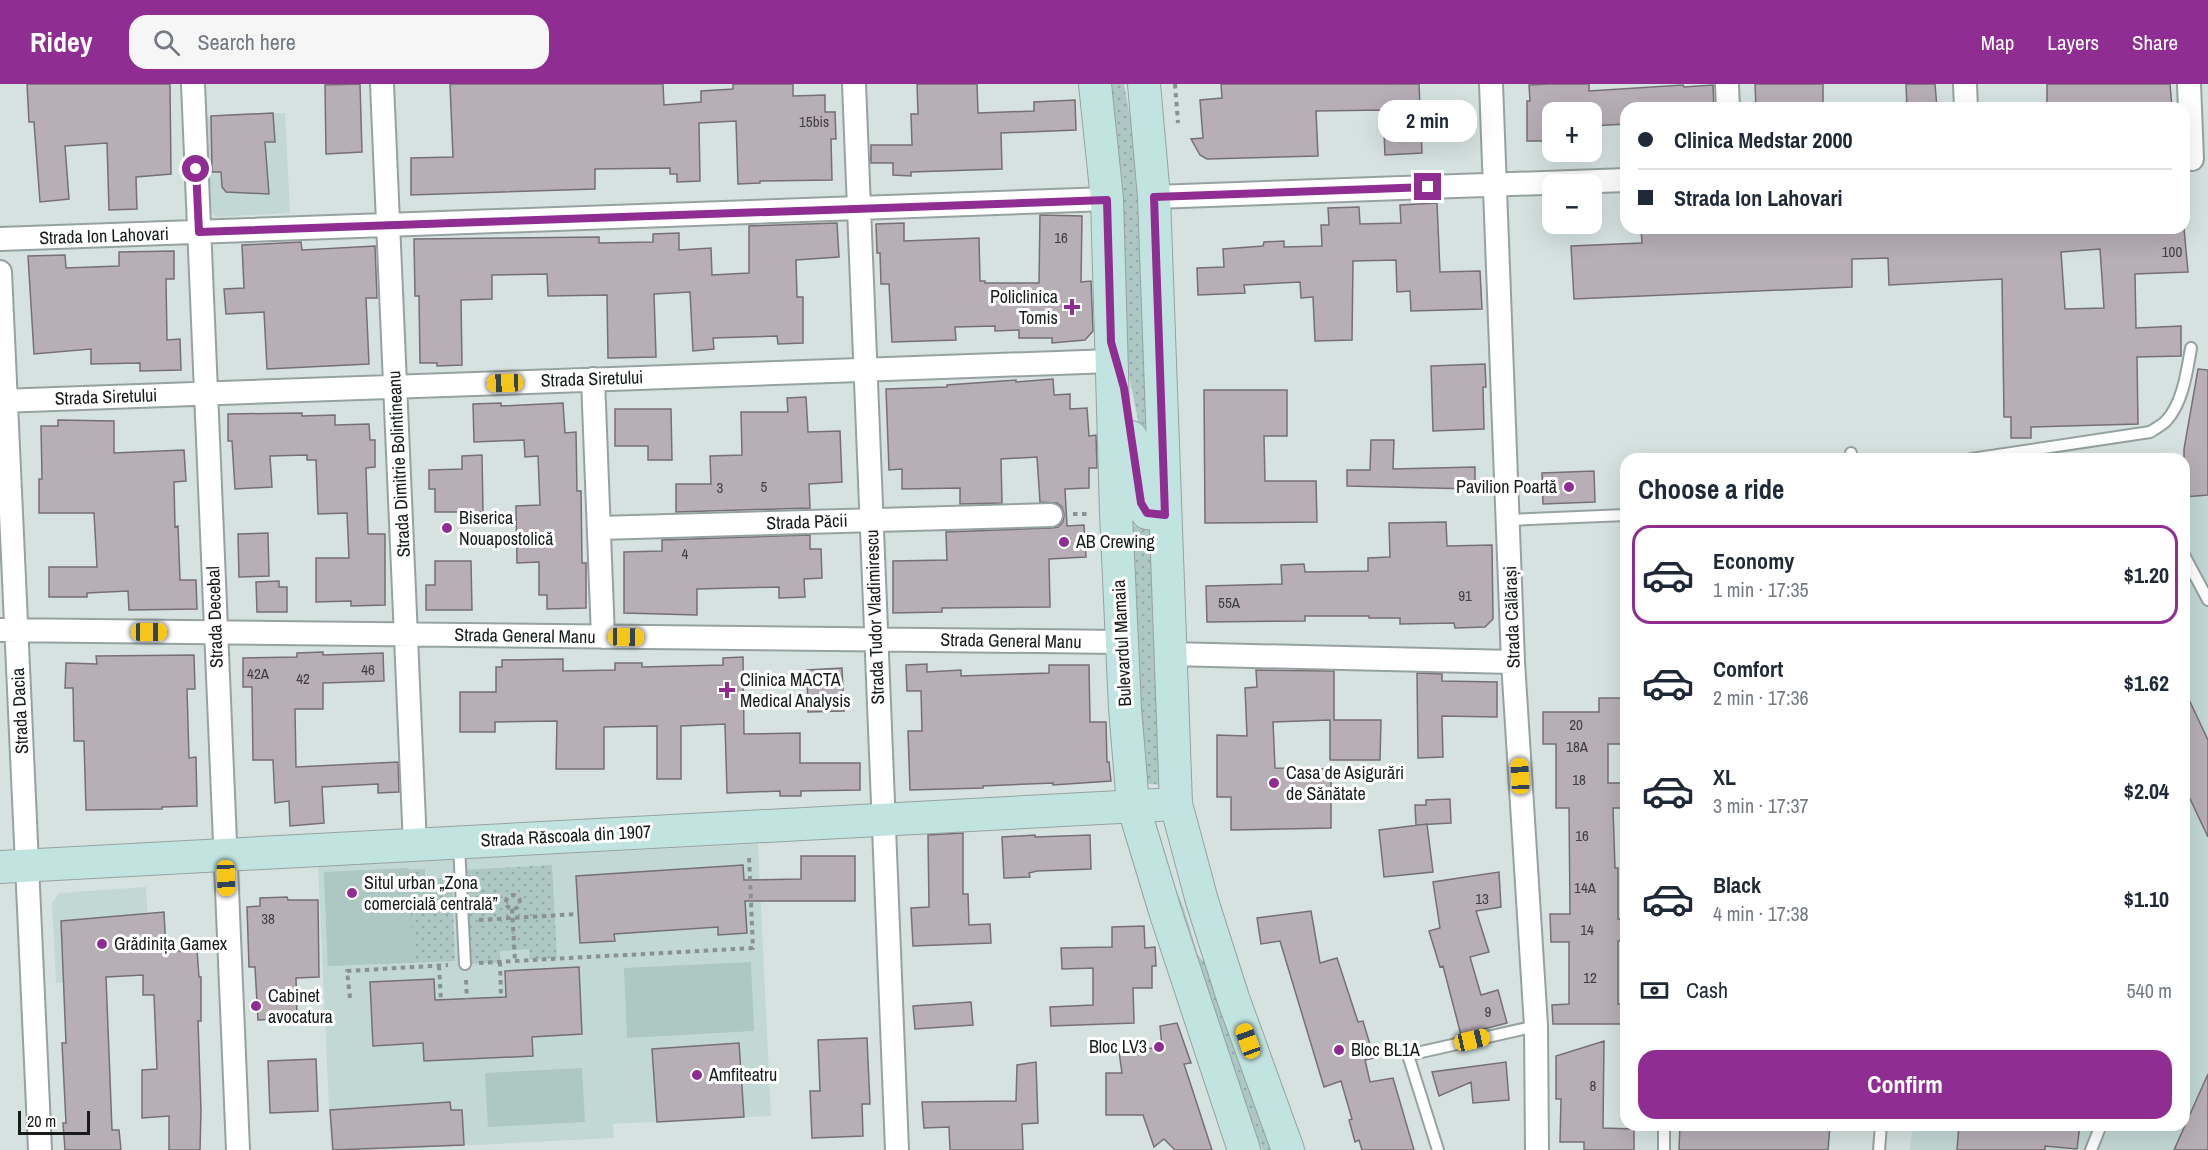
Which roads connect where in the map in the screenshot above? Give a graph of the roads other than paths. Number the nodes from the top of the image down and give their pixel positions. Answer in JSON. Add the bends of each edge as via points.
{"nodes":[{"id":1,"x":193,"y":84,"type":"edge"},
{"id":2,"x":382,"y":84,"type":"edge"},
{"id":3,"x":854,"y":84,"type":"edge"},
{"id":4,"x":1095,"y":84,"type":"edge"},
{"id":5,"x":1144,"y":84,"type":"edge"},
{"id":6,"x":1491,"y":84,"type":"edge"},
{"id":7,"x":1727,"y":84,"type":"edge"},
{"id":8,"x":1965,"y":84,"type":"edge"},
{"id":9,"x":2189,"y":84,"type":"edge"},
{"id":10,"x":1728,"y":102,"type":"edge"},
{"id":11,"x":1966,"y":102,"type":"edge"},
{"id":12,"x":2195,"y":159,"type":"edge"},
{"id":13,"x":1620,"y":180,"type":"edge"},
{"id":14,"x":1495,"y":185,"type":"junction"},
{"id":15,"x":1154,"y":197,"type":"junction"},
{"id":16,"x":1107,"y":200,"type":"junction"},
{"id":17,"x":859,"y":208,"type":"junction"},
{"id":18,"x":388,"y":225,"type":"junction"},
{"id":19,"x":199,"y":232,"type":"junction"},
{"id":20,"x":0,"y":239,"type":"edge"},
{"id":21,"x":0,"y":272,"type":"edge"},
{"id":22,"x":2191,"y":348,"type":"dead end"},
{"id":23,"x":1111,"y":352,"type":"junction"},
{"id":24,"x":865,"y":370,"type":"junction"},
{"id":25,"x":593,"y":379,"type":"junction"},
{"id":26,"x":396,"y":387,"type":"junction"},
{"id":27,"x":206,"y":393,"type":"junction"},
{"id":28,"x":3,"y":401,"type":"edge"},
{"id":29,"x":2011,"y":453,"type":"edge"},
{"id":30,"x":1051,"y":515,"type":"road end"},
{"id":31,"x":1165,"y":515,"type":"junction"},
{"id":32,"x":1620,"y":515,"type":"edge"},
{"id":33,"x":871,"y":520,"type":"junction"},
{"id":34,"x":1508,"y":520,"type":"junction"},
{"id":35,"x":599,"y":528,"type":"junction"},
{"id":36,"x":2190,"y":566,"type":"edge"},
{"id":37,"x":2208,"y":600,"type":"edge"},
{"id":38,"x":8,"y":631,"type":"edge"},
{"id":39,"x":216,"y":633,"type":"junction"},
{"id":40,"x":406,"y":635,"type":"junction"},
{"id":41,"x":603,"y":637,"type":"junction"},
{"id":42,"x":876,"y":640,"type":"junction"},
{"id":43,"x":1122,"y":642,"type":"junction"},
{"id":44,"x":1170,"y":654,"type":"junction"},
{"id":45,"x":1514,"y":662,"type":"junction"},
{"id":46,"x":1176,"y":804,"type":"junction"},
{"id":47,"x":1133,"y":805,"type":"junction"},
{"id":48,"x":882,"y":819,"type":"junction"},
{"id":49,"x":459,"y":842,"type":"junction"},
{"id":50,"x":416,"y":845,"type":"junction"},
{"id":51,"x":225,"y":855,"type":"junction"},
{"id":52,"x":14,"y":866,"type":"edge"},
{"id":53,"x":465,"y":964,"type":"road end"},
{"id":54,"x":1536,"y":1026,"type":"junction"},
{"id":55,"x":1664,"y":1131,"type":"edge"},
{"id":56,"x":1881,"y":1131,"type":"edge"},
{"id":57,"x":2099,"y":1131,"type":"edge"},
{"id":58,"x":40,"y":1150,"type":"edge"},
{"id":59,"x":238,"y":1150,"type":"edge"},
{"id":60,"x":897,"y":1150,"type":"edge"},
{"id":61,"x":1244,"y":1150,"type":"edge"},
{"id":62,"x":1288,"y":1150,"type":"edge"},
{"id":63,"x":1438,"y":1150,"type":"edge"},
{"id":64,"x":1537,"y":1150,"type":"edge"},
{"id":65,"x":1664,"y":1150,"type":"edge"},
{"id":66,"x":1880,"y":1150,"type":"edge"},
{"id":67,"x":2091,"y":1150,"type":"edge"}],
"edges":[{"from":1,"to":19,"type":"street","name":"Strada Decebal"},
{"from":2,"to":18,"type":"street","name":"Strada Dimitrie Bolintineanu"},
{"from":3,"to":17,"type":"street","name":"Strada Tudor Vladimirescu"},
{"from":4,"to":16,"type":"main road","name":"Bulevardul Mamaia"},
{"from":5,"to":15,"type":"main road"},
{"from":6,"to":14,"type":"street","name":"Strada Călărași"},
{"from":7,"to":10,"type":"street"},
{"from":8,"to":11,"type":"street"},
{"from":9,"to":12,"type":"street"},
{"from":13,"to":14,"type":"street"},
{"from":14,"to":15,"type":"street"},
{"from":14,"to":34,"type":"street","name":"Strada Călărași"},
{"from":15,"to":31,"type":"main road"},
{"from":16,"to":17,"type":"street","name":"Strada Ion Lahovari"},
{"from":16,"to":23,"type":"main road","name":"Bulevardul Mamaia"},
{"from":17,"to":18,"type":"street","name":"Strada Ion Lahovari"},
{"from":17,"to":24,"type":"street","name":"Strada Tudor Vladimirescu"},
{"from":18,"to":19,"type":"street","name":"Strada Ion Lahovari"},
{"from":18,"to":26,"type":"street","name":"Strada Dimitrie Bolintineanu"},
{"from":19,"to":20,"type":"street","name":"Strada Ion Lahovari"},
{"from":19,"to":27,"type":"street","name":"Strada Decebal"},
{"from":21,"to":28,"type":"street","name":"Strada Dacia"},
{"from":22,"to":29,"type":"lane","via":[[2175,408],[2165,422],[2150,432]]},
{"from":23,"to":24,"type":"street","name":"Strada Siretului"},
{"from":23,"to":31,"type":"main road","via":[[1124,388],[1141,503],[1147,513]]},
{"from":23,"to":43,"type":"main road","name":"Bulevardul Mamaia"},
{"from":24,"to":25,"type":"street","name":"Strada Siretului"},
{"from":24,"to":33,"type":"street","name":"Strada Tudor Vladimirescu"},
{"from":25,"to":26,"type":"street","name":"Strada Siretului"},
{"from":25,"to":35,"type":"street"},
{"from":26,"to":27,"type":"street","name":"Strada Siretului"},
{"from":26,"to":40,"type":"street","name":"Strada Dimitrie Bolintineanu"},
{"from":27,"to":28,"type":"street","name":"Strada Siretului"},
{"from":27,"to":39,"type":"street","name":"Strada Decebal"},
{"from":28,"to":38,"type":"street","name":"Strada Dacia"},
{"from":30,"to":33,"type":"street","name":"Strada Păcii"},
{"from":31,"to":44,"type":"main road"},
{"from":32,"to":34,"type":"lane"},
{"from":33,"to":35,"type":"street","name":"Strada Păcii"},
{"from":33,"to":42,"type":"street","name":"Strada Tudor Vladimirescu"},
{"from":34,"to":45,"type":"street","name":"Strada Călărași"},
{"from":35,"to":41,"type":"street"},
{"from":36,"to":37,"type":"lane"},
{"from":38,"to":39,"type":"street","name":"Strada General Manu"},
{"from":38,"to":52,"type":"street","name":"Strada Dacia"},
{"from":39,"to":40,"type":"street","name":"Strada General Manu"},
{"from":39,"to":51,"type":"street","name":"Strada Decebal"},
{"from":40,"to":41,"type":"street","name":"Strada General Manu"},
{"from":40,"to":50,"type":"street","name":"Strada Dimitrie Bolintineanu"},
{"from":41,"to":42,"type":"street","name":"Strada General Manu"},
{"from":42,"to":43,"type":"street","name":"Strada General Manu"},
{"from":42,"to":48,"type":"street","name":"Strada Tudor Vladimirescu"},
{"from":43,"to":47,"type":"main road","name":"Bulevardul Mamaia"},
{"from":44,"to":45,"type":"street"},
{"from":44,"to":46,"type":"main road"},
{"from":45,"to":54,"type":"street","name":"Strada Călărași"},
{"from":46,"to":47,"type":"main road","name":"Strada Răscoala din 1907"},
{"from":46,"to":62,"type":"main road","via":[[1233,998]]},
{"from":47,"to":48,"type":"main road","name":"Strada Răscoala din 1907"},
{"from":47,"to":61,"type":"main road","name":"Bulevardul Mamaia"},
{"from":48,"to":49,"type":"main road","name":"Strada Răscoala din 1907"},
{"from":48,"to":60,"type":"street","name":"Strada Tudor Vladimirescu"},
{"from":49,"to":50,"type":"main road","name":"Strada Răscoala din 1907"},
{"from":49,"to":53,"type":"lane"},
{"from":50,"to":51,"type":"main road","name":"Strada Răscoala din 1907"},
{"from":51,"to":52,"type":"main road","name":"Strada Răscoala din 1907"},
{"from":51,"to":59,"type":"street","name":"Strada Decebal"},
{"from":52,"to":58,"type":"street","name":"Strada Dacia"},
{"from":54,"to":63,"type":"lane","via":[[1408,1055]]},
{"from":54,"to":64,"type":"street","name":"Strada Călărași"},
{"from":55,"to":65,"type":"lane"},
{"from":56,"to":66,"type":"lane"},
{"from":57,"to":67,"type":"lane"}]}
